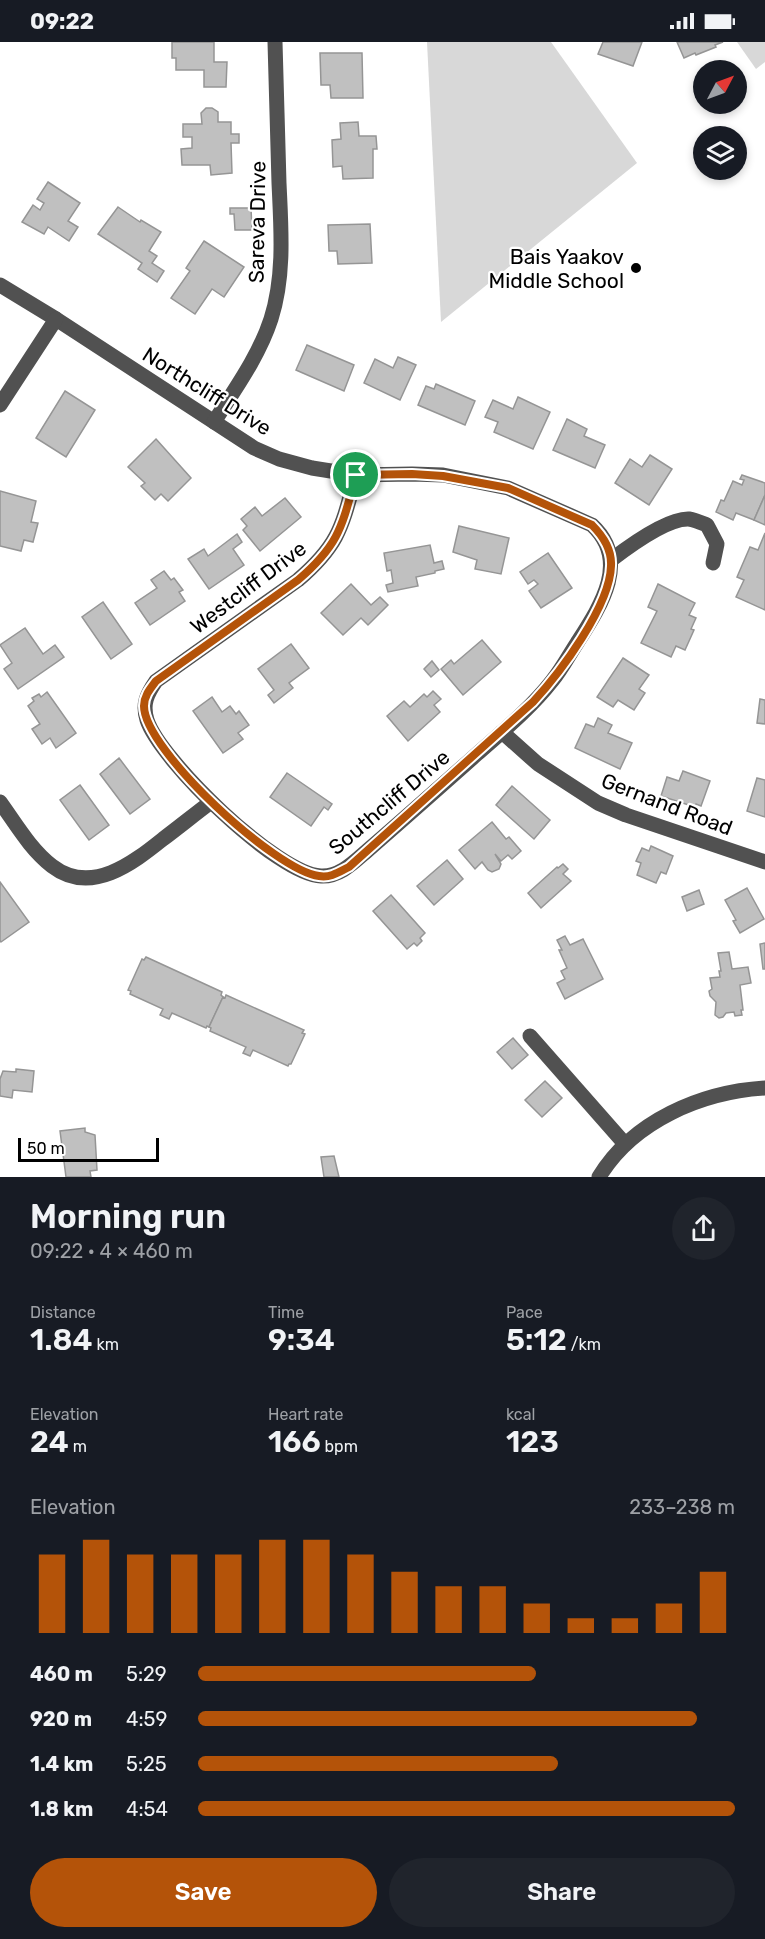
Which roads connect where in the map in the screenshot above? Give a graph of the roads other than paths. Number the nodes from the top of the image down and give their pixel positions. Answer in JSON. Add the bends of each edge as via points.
{"nodes":[{"id":1,"x":275,"y":42,"type":"edge"},
{"id":2,"x":0,"y":285,"type":"edge"},
{"id":3,"x":56,"y":319,"type":"junction"},
{"id":4,"x":0,"y":405,"type":"edge"},
{"id":5,"x":214,"y":422,"type":"junction"},
{"id":6,"x":356,"y":475,"type":"junction"},
{"id":7,"x":609,"y":553,"type":"junction"},
{"id":8,"x":713,"y":563,"type":"dead end"},
{"id":9,"x":156,"y":681,"type":"joint"},
{"id":10,"x":502,"y":732,"type":"junction"},
{"id":11,"x":0,"y":802,"type":"edge"},
{"id":12,"x":211,"y":802,"type":"junction"},
{"id":13,"x":765,"y":862,"type":"edge"},
{"id":14,"x":530,"y":1036,"type":"dead end"},
{"id":15,"x":765,"y":1088,"type":"edge"},
{"id":16,"x":625,"y":1144,"type":"junction"},
{"id":17,"x":599,"y":1177,"type":"edge"}],
"edges":[{"from":1,"to":5,"type":"street","name":"Sareva Drive","via":[[281,246],[278,288],[260,345]]},
{"from":2,"to":3,"type":"street","name":"Northcliff Drive"},
{"from":3,"to":4,"type":"street"},
{"from":3,"to":5,"type":"street","name":"Northcliff Drive"},
{"from":5,"to":6,"type":"street","name":"Northcliff Drive","via":[[279,459]]},
{"from":6,"to":7,"type":"street","name":"Northcliff Drive","via":[[443,476],[508,488],[592,525],[602,534]]},
{"from":6,"to":9,"type":"street","name":"Westcliff Drive","via":[[341,528],[316,564]]},
{"from":7,"to":8,"type":"street","via":[[661,527],[688,519],[707,525],[717,543]]},
{"from":7,"to":10,"type":"street","name":"Southcliff Drive","via":[[608,584],[598,611],[553,680]]},
{"from":9,"to":12,"type":"street","name":"Southcliff Drive","via":[[146,695],[147,721],[169,756]]},
{"from":10,"to":12,"type":"street","name":"Southcliff Drive","via":[[349,867],[333,876],[313,875],[288,862],[247,834]]},
{"from":10,"to":13,"type":"street","name":"Gernand Road","via":[[538,764],[598,803]]},
{"from":11,"to":12,"type":"street","via":[[38,854],[54,867],[69,875],[99,877],[132,864]]},
{"from":14,"to":16,"type":"street"},
{"from":15,"to":16,"type":"street","via":[[703,1100],[641,1129]]},
{"from":16,"to":17,"type":"street"}]}
